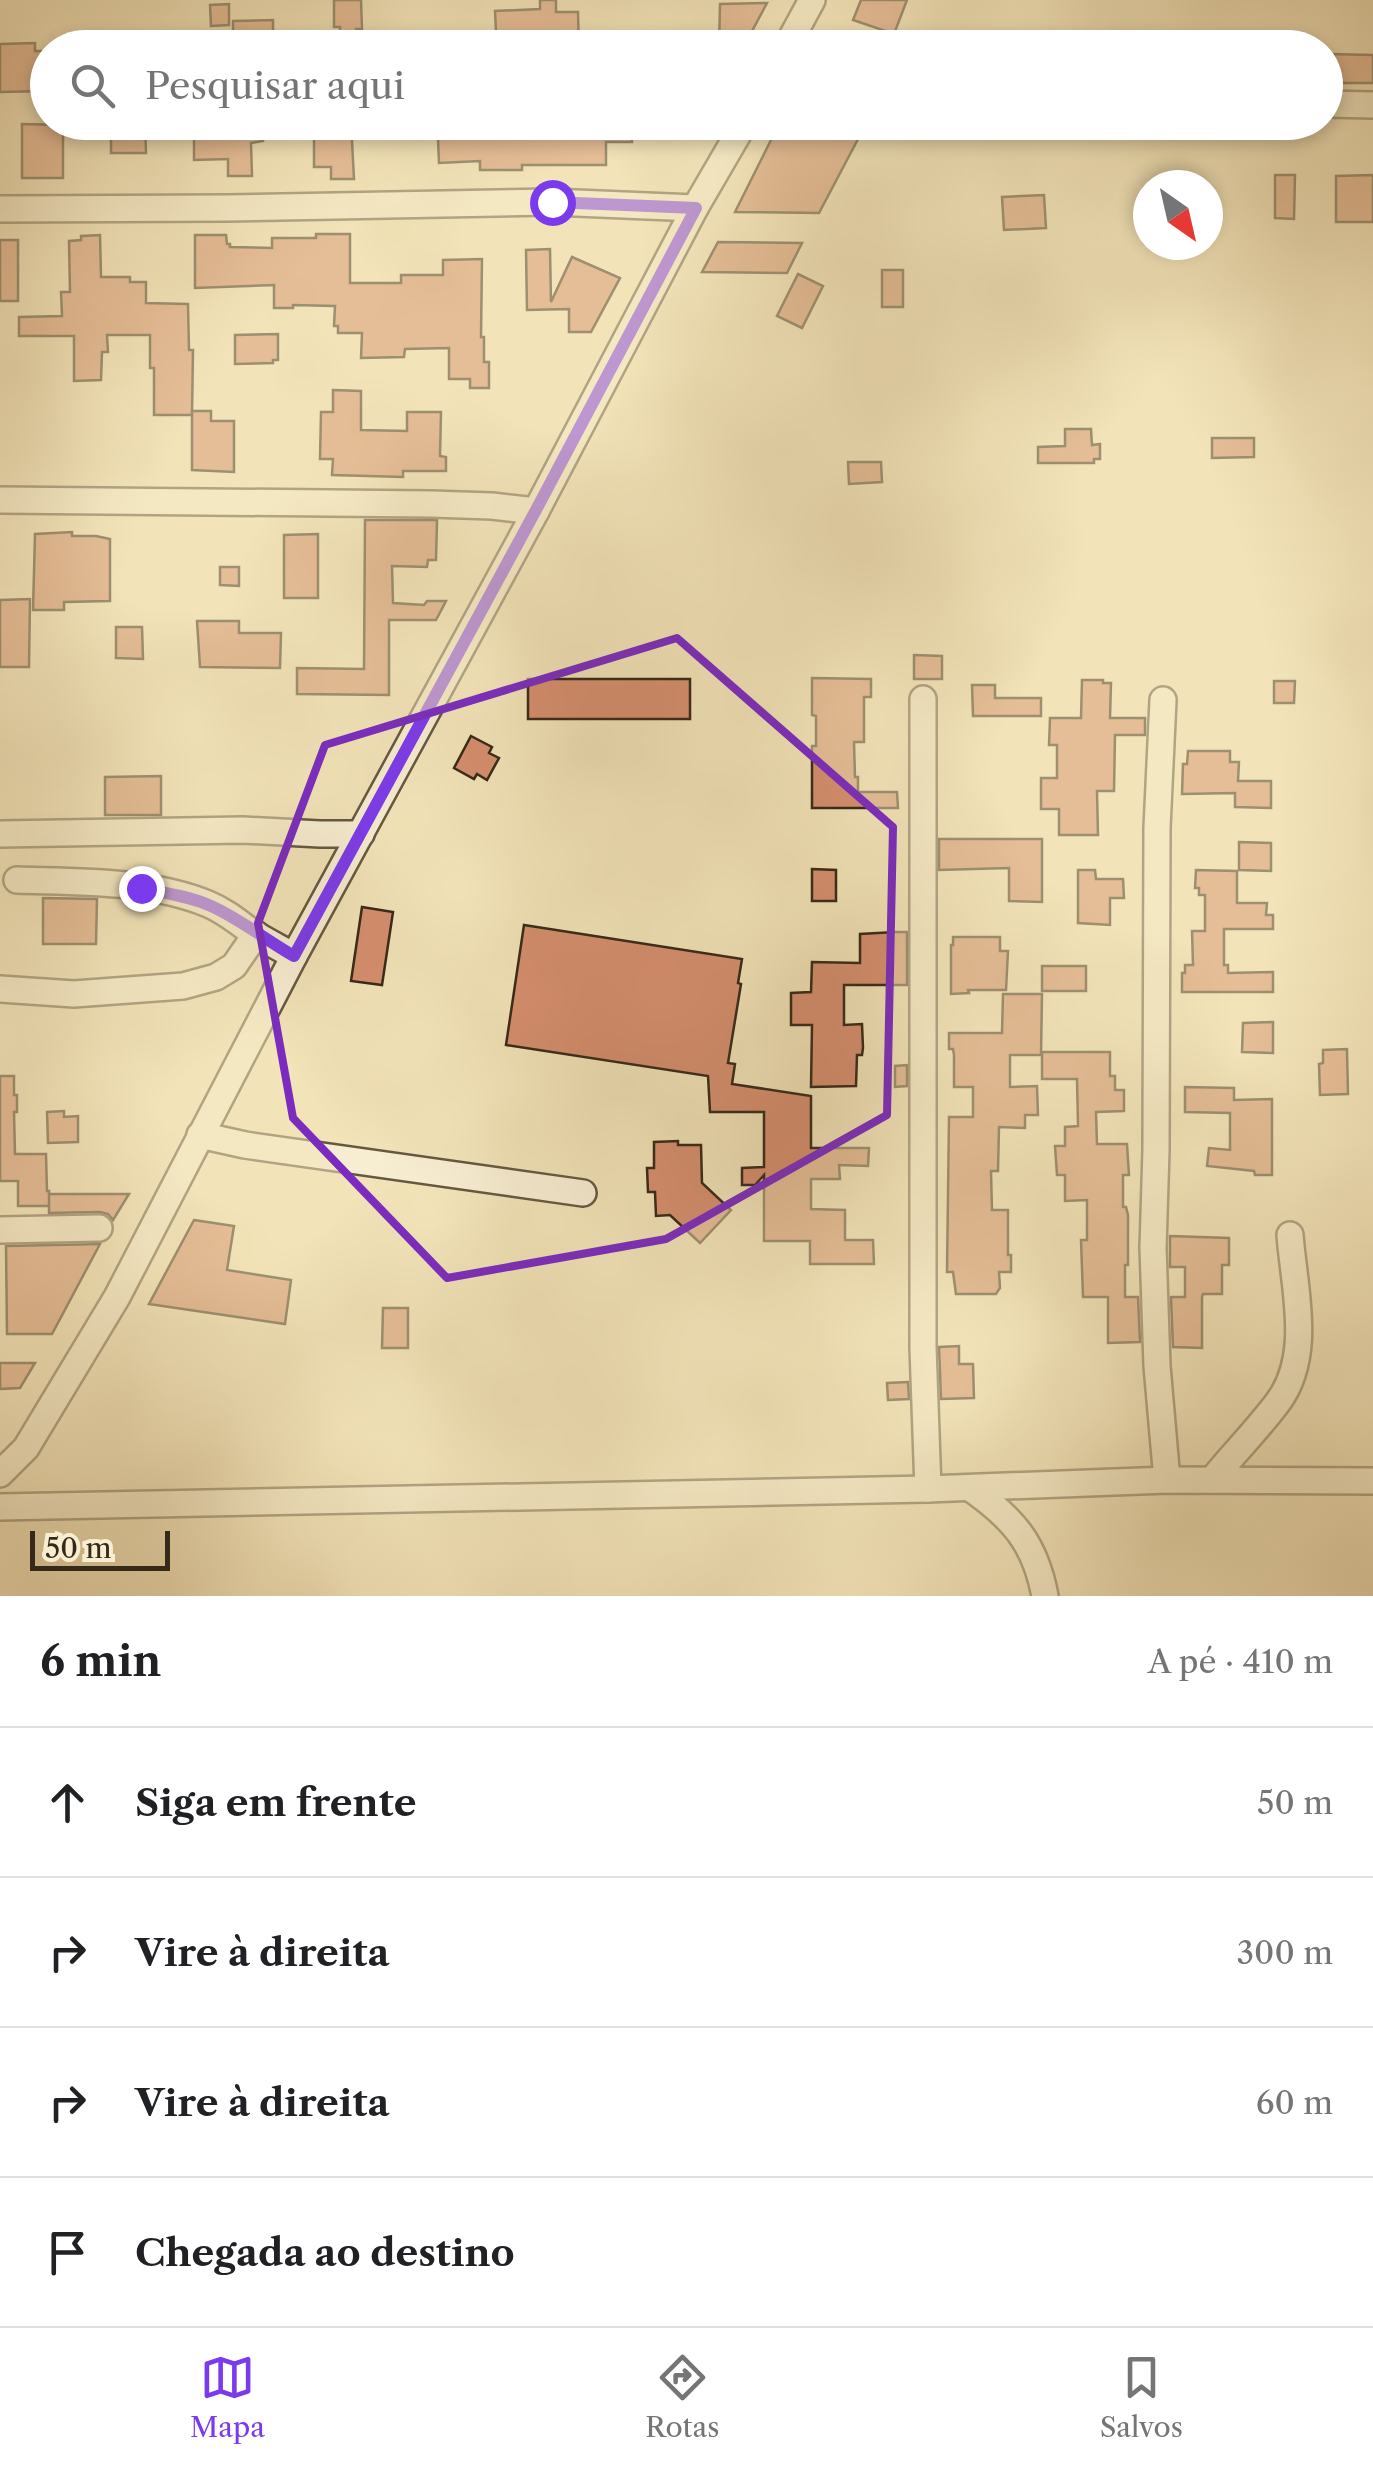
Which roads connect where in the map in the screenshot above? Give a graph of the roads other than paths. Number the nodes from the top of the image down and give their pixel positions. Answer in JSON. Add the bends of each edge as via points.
{"nodes":[{"id":1,"x":812,"y":0,"type":"edge"},
{"id":2,"x":796,"y":30,"type":"edge"},
{"id":3,"x":1343,"y":104,"type":"edge"},
{"id":4,"x":1373,"y":105,"type":"edge"},
{"id":5,"x":735,"y":140,"type":"edge"},
{"id":6,"x":696,"y":208,"type":"junction"},
{"id":7,"x":0,"y":209,"type":"edge"},
{"id":8,"x":0,"y":500,"type":"edge"},
{"id":9,"x":536,"y":510,"type":"junction"},
{"id":10,"x":923,"y":699,"type":"dead end"},
{"id":11,"x":1163,"y":700,"type":"dead end"},
{"id":12,"x":0,"y":834,"type":"edge"},
{"id":13,"x":360,"y":834,"type":"junction"},
{"id":14,"x":16,"y":880,"type":"dead end"},
{"id":15,"x":256,"y":934,"type":"junction"},
{"id":16,"x":294,"y":956,"type":"junction"},
{"id":17,"x":0,"y":988,"type":"edge"},
{"id":18,"x":200,"y":1134,"type":"junction"},
{"id":19,"x":583,"y":1194,"type":"dead end"},
{"id":20,"x":99,"y":1228,"type":"dead end"},
{"id":21,"x":0,"y":1230,"type":"edge"},
{"id":22,"x":1290,"y":1235,"type":"dead end"},
{"id":23,"x":0,"y":1474,"type":"edge"},
{"id":24,"x":1167,"y":1480,"type":"junction"},
{"id":25,"x":1212,"y":1480,"type":"junction"},
{"id":26,"x":1373,"y":1480,"type":"edge"},
{"id":27,"x":970,"y":1488,"type":"junction"},
{"id":28,"x":928,"y":1489,"type":"junction"},
{"id":29,"x":0,"y":1507,"type":"edge"},
{"id":30,"x":1045,"y":1596,"type":"edge"}],
"edges":[{"from":1,"to":2,"type":"street"},
{"from":3,"to":4,"type":"street"},
{"from":5,"to":6,"type":"street"},
{"from":6,"to":7,"type":"street","via":[[552,202]]},
{"from":6,"to":9,"type":"street"},
{"from":8,"to":9,"type":"street"},
{"from":9,"to":13,"type":"street"},
{"from":10,"to":28,"type":"street"},
{"from":11,"to":24,"type":"street","via":[[1153,1248]]},
{"from":12,"to":13,"type":"street"},
{"from":13,"to":16,"type":"street"},
{"from":14,"to":15,"type":"street","via":[[187,897]]},
{"from":15,"to":16,"type":"street"},
{"from":15,"to":17,"type":"street","via":[[234,966],[183,986],[74,994]]},
{"from":16,"to":18,"type":"street"},
{"from":18,"to":19,"type":"street"},
{"from":18,"to":23,"type":"street","via":[[116,1297],[26,1448]]},
{"from":20,"to":21,"type":"street"},
{"from":22,"to":25,"type":"street","via":[[1298,1310],[1292,1376],[1280,1400]]},
{"from":24,"to":25,"type":"street"},
{"from":24,"to":27,"type":"street"},
{"from":25,"to":26,"type":"street"},
{"from":27,"to":28,"type":"street"},
{"from":27,"to":30,"type":"street","via":[[1022,1534]]},
{"from":28,"to":29,"type":"street"}]}
